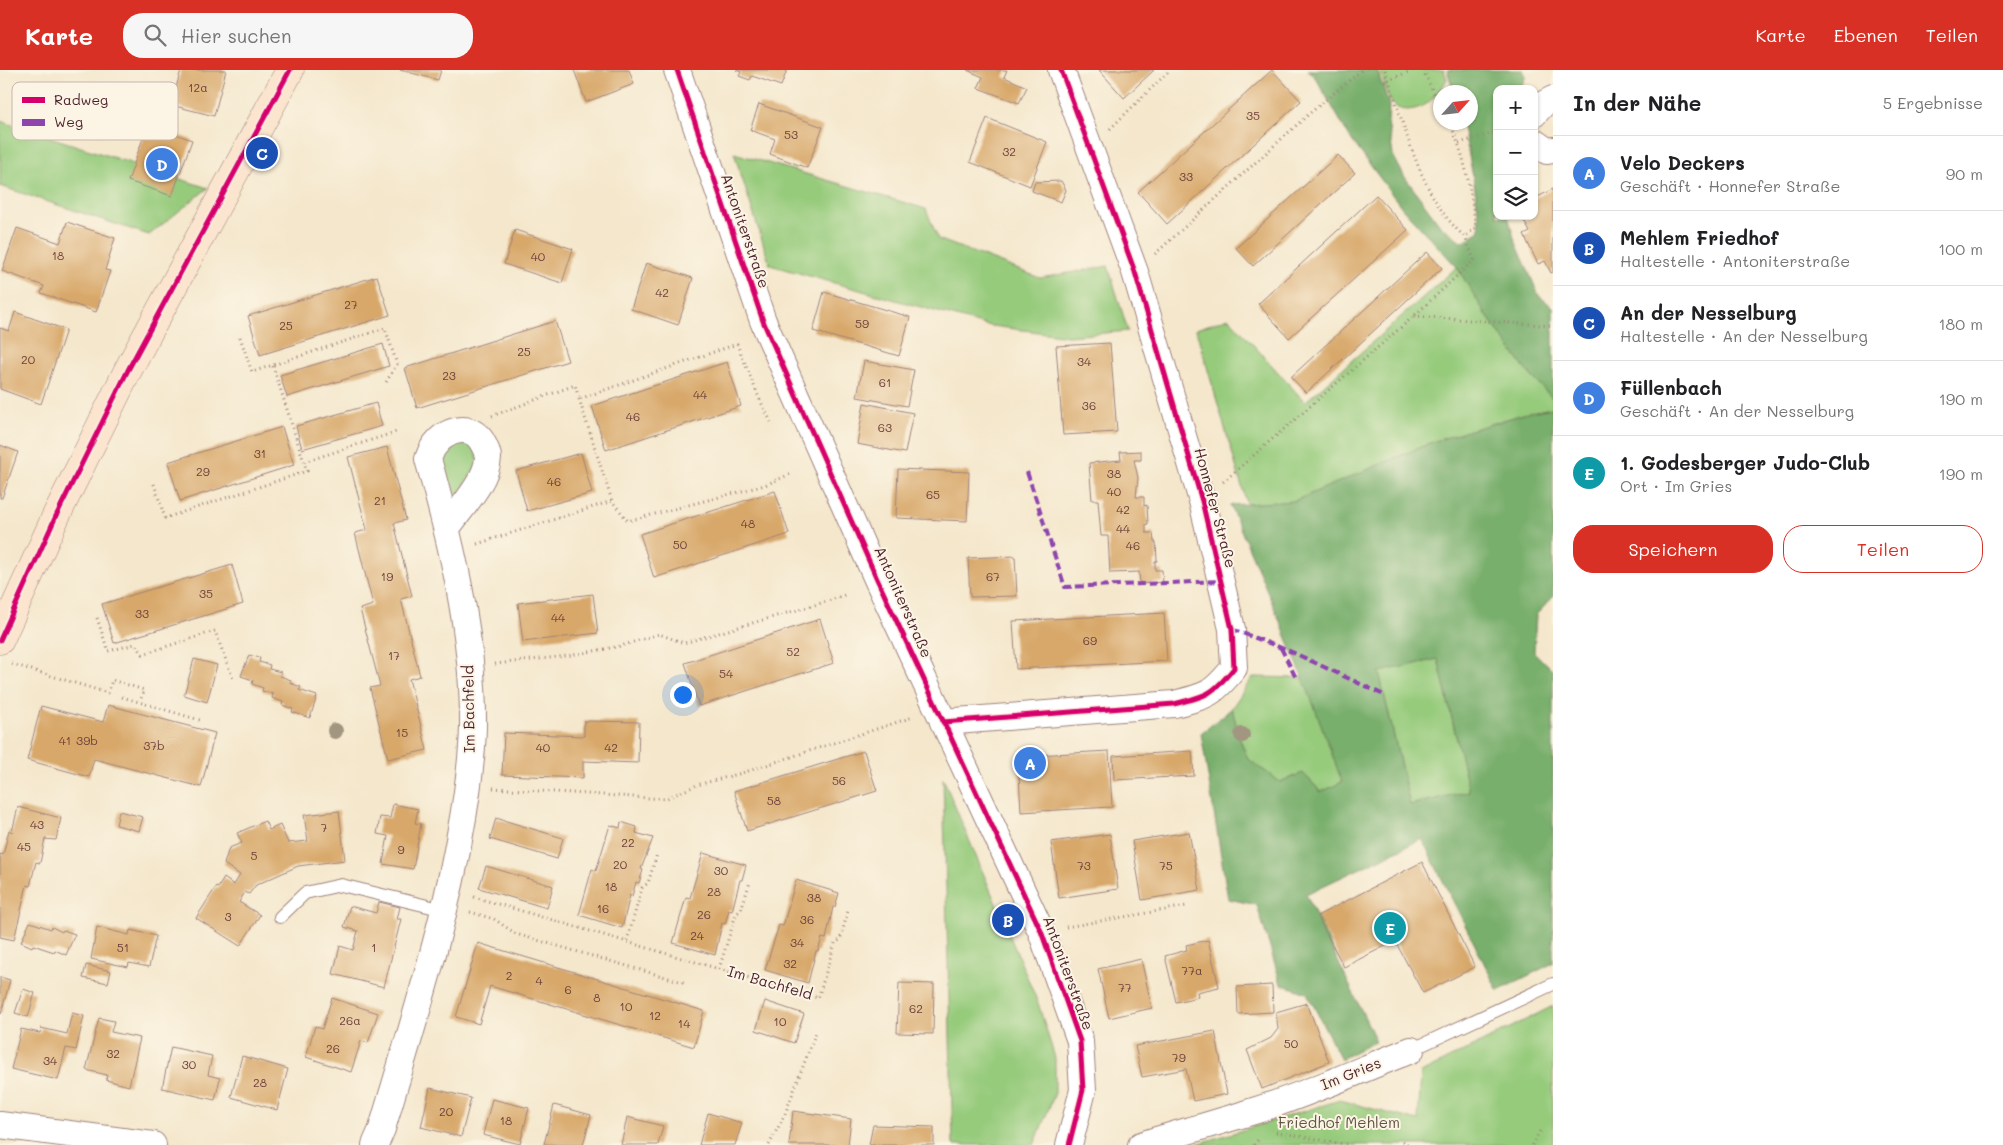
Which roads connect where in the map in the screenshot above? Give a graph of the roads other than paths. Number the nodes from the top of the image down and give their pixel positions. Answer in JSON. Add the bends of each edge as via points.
{"nodes":[{"id":1,"x":290,"y":70,"type":"edge"},
{"id":2,"x":676,"y":70,"type":"edge"},
{"id":3,"x":1061,"y":70,"type":"edge"},
{"id":4,"x":1553,"y":99,"type":"edge"},
{"id":5,"x":1538,"y":110,"type":"edge"},
{"id":6,"x":1538,"y":145,"type":"edge"},
{"id":7,"x":1553,"y":150,"type":"edge"},
{"id":8,"x":450,"y":540,"type":"junction"},
{"id":9,"x":4,"y":652,"type":"edge"},
{"id":10,"x":940,"y":715,"type":"junction"},
{"id":11,"x":447,"y":900,"type":"junction"},
{"id":12,"x":280,"y":917,"type":"dead end"},
{"id":13,"x":1553,"y":984,"type":"edge"},
{"id":14,"x":1411,"y":1050,"type":"joint"},
{"id":15,"x":0,"y":1125,"type":"edge"},
{"id":16,"x":1078,"y":1144,"type":"edge"},
{"id":17,"x":153,"y":1145,"type":"edge"},
{"id":18,"x":376,"y":1145,"type":"edge"},
{"id":19,"x":1141,"y":1145,"type":"edge"}],
"edges":[{"from":1,"to":9,"type":"street","via":[[128,370],[56,516]]},
{"from":2,"to":10,"type":"street","name":"Antoniterstraße","via":[[763,321]]},
{"from":3,"to":10,"type":"street","name":"Honnefer Straße","via":[[1135,272],[1202,501],[1232,629],[1234,668],[1217,688],[1200,698],[1174,704]]},
{"from":4,"to":5,"type":"street"},
{"from":6,"to":7,"type":"street","via":[[1547,151]]},
{"from":8,"to":8,"type":"street","name":"Im Bachfeld","via":[[484,474],[488,456],[479,437],[468,430],[456,430],[446,435],[435,445],[428,459]]},
{"from":8,"to":11,"type":"street","name":"Im Bachfeld","via":[[464,616],[473,727],[467,796]]},
{"from":10,"to":16,"type":"street","name":"Antoniterstraße","via":[[1041,931],[1080,1041],[1083,1090]]},
{"from":11,"to":12,"type":"lane","via":[[341,884],[305,893]]},
{"from":11,"to":18,"type":"street","name":"Im Bachfeld"},
{"from":13,"to":14,"type":"lane","name":"Im Gries"},
{"from":14,"to":19,"type":"street","name":"Im Gries","via":[[1270,1105]]},
{"from":15,"to":17,"type":"street"}]}
